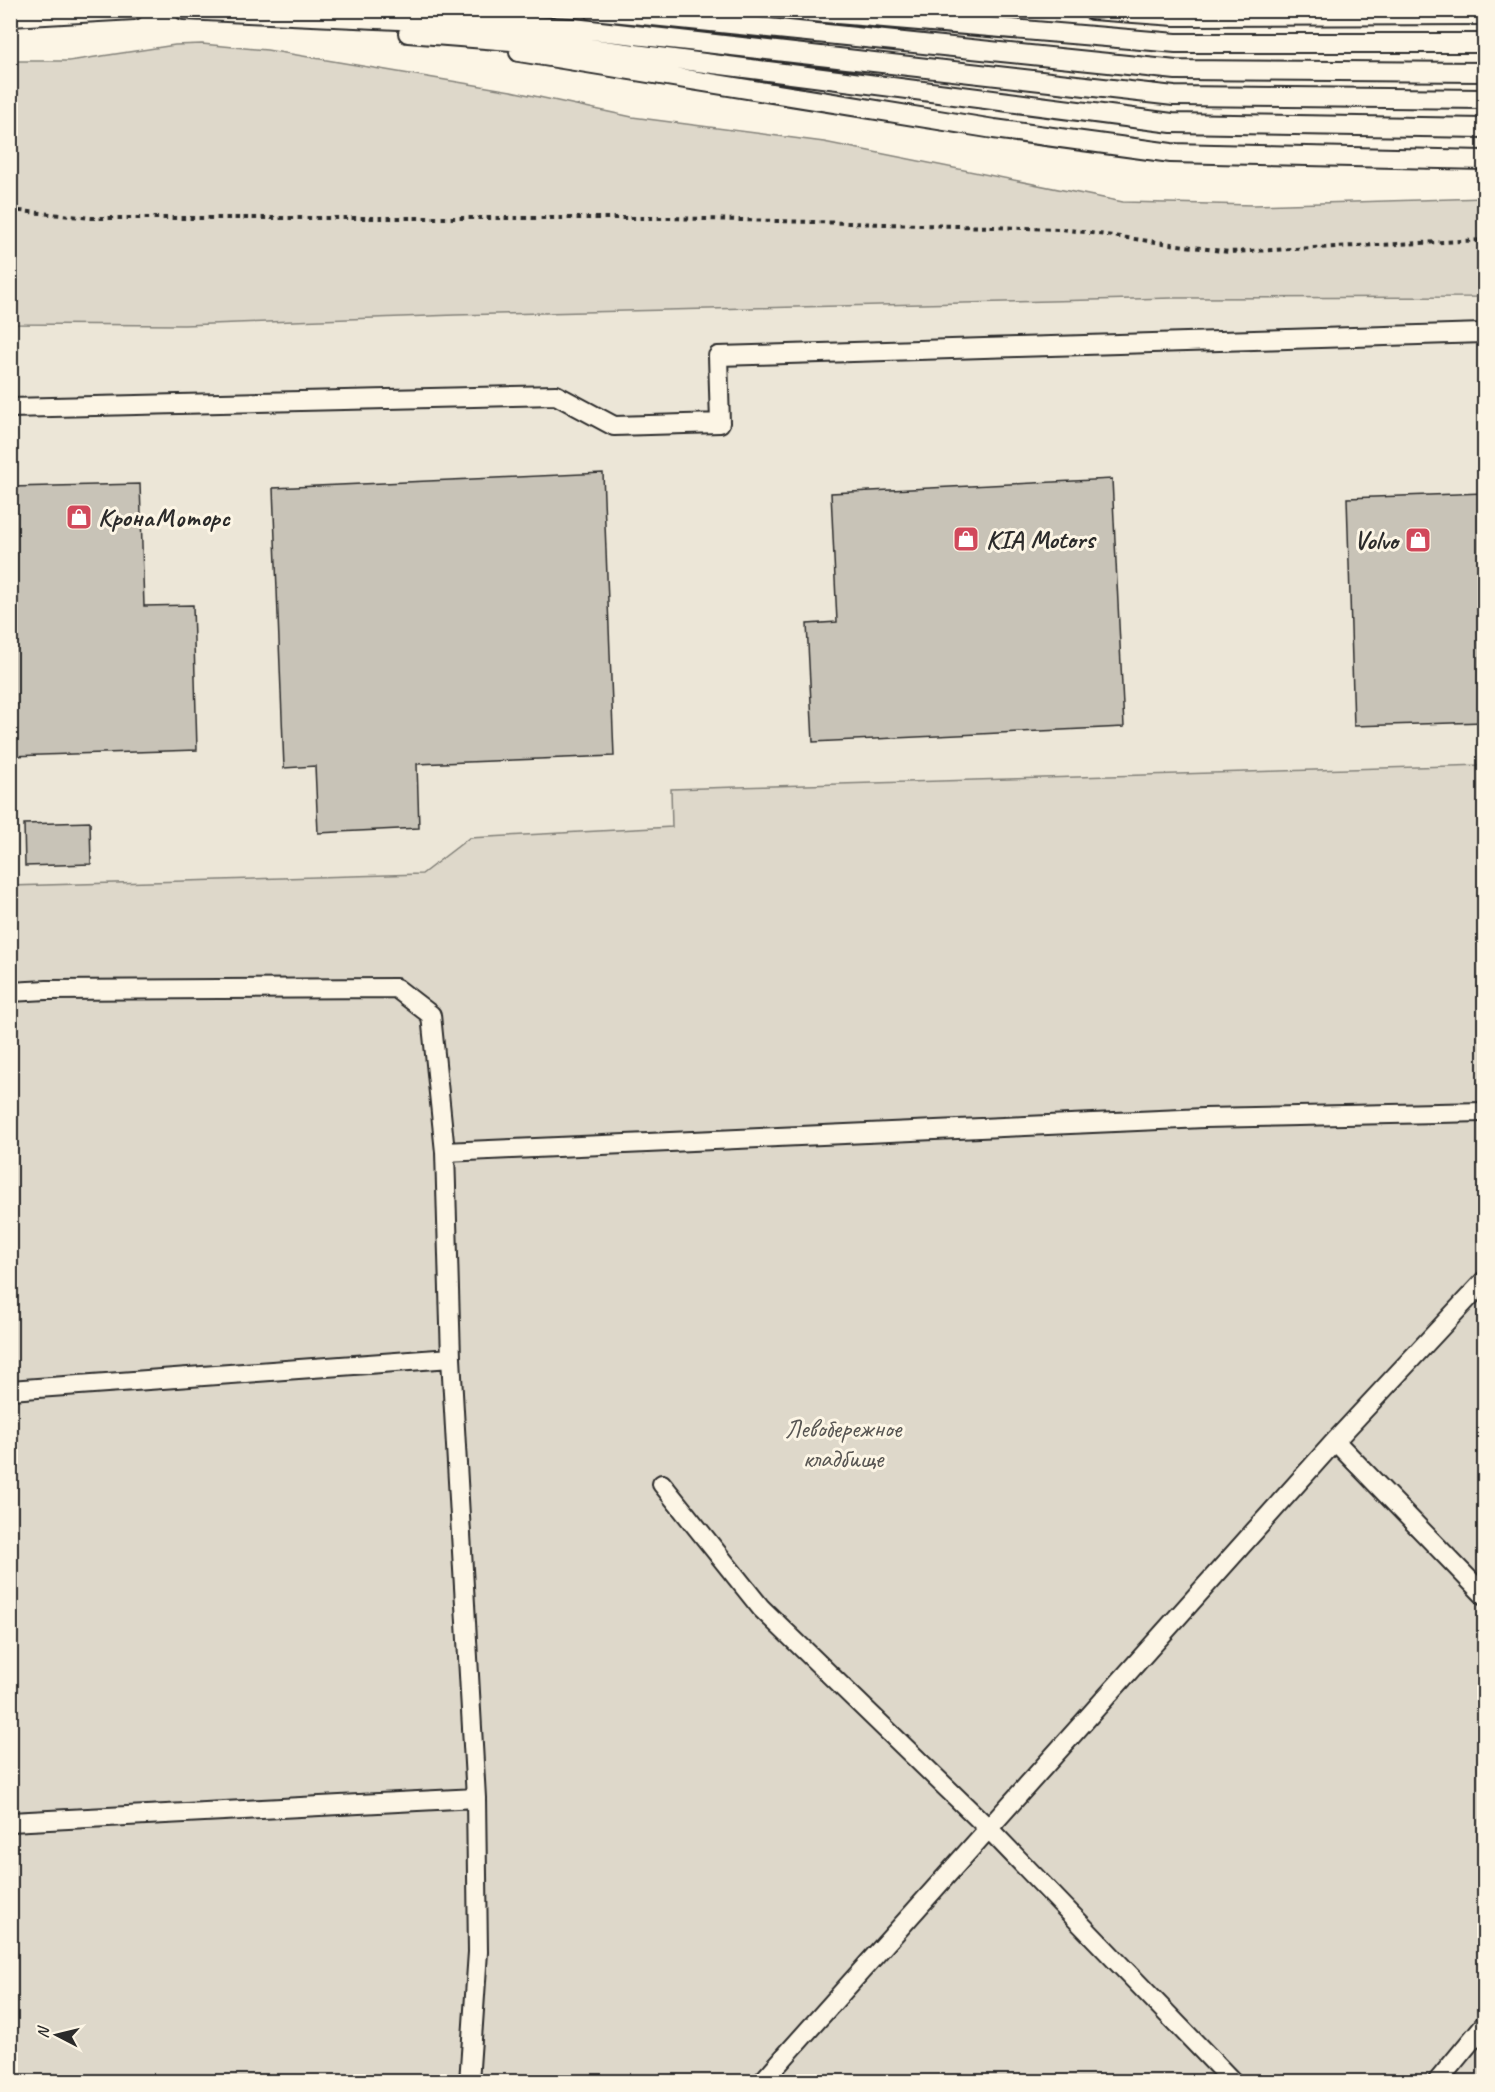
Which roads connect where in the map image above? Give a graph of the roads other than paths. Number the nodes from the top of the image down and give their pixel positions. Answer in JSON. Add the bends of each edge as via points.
{"nodes":[{"id":1,"x":134,"y":10,"type":"edge"},
{"id":2,"x":184,"y":10,"type":"edge"},
{"id":3,"x":592,"y":10,"type":"edge"},
{"id":4,"x":790,"y":10,"type":"edge"},
{"id":5,"x":1092,"y":10,"type":"edge"},
{"id":6,"x":231,"y":12,"type":"junction"},
{"id":7,"x":1485,"y":15,"type":"edge"},
{"id":8,"x":10,"y":17,"type":"edge"},
{"id":9,"x":397,"y":32,"type":"junction"},
{"id":10,"x":1485,"y":43,"type":"edge"},
{"id":11,"x":1485,"y":72,"type":"edge"},
{"id":12,"x":1485,"y":99,"type":"edge"},
{"id":13,"x":1485,"y":128,"type":"edge"},
{"id":14,"x":1485,"y":160,"type":"edge"},
{"id":15,"x":1485,"y":333,"type":"edge"},
{"id":16,"x":10,"y":408,"type":"edge"},
{"id":17,"x":10,"y":992,"type":"edge"},
{"id":18,"x":1485,"y":1112,"type":"edge"},
{"id":19,"x":446,"y":1152,"type":"junction"},
{"id":20,"x":1485,"y":1281,"type":"edge"},
{"id":21,"x":451,"y":1358,"type":"junction"},
{"id":22,"x":10,"y":1390,"type":"edge"},
{"id":23,"x":1335,"y":1441,"type":"junction"},
{"id":24,"x":662,"y":1484,"type":"dead end"},
{"id":25,"x":1485,"y":1594,"type":"edge"},
{"id":26,"x":476,"y":1798,"type":"junction"},
{"id":27,"x":10,"y":1822,"type":"edge"},
{"id":28,"x":989,"y":1829,"type":"junction"},
{"id":29,"x":1485,"y":2025,"type":"edge"},
{"id":30,"x":470,"y":2082,"type":"edge"},
{"id":31,"x":762,"y":2082,"type":"edge"},
{"id":32,"x":1233,"y":2082,"type":"edge"},
{"id":33,"x":1437,"y":2082,"type":"edge"}],
"edges":[{"from":1,"to":8,"type":"lane"},
{"from":2,"to":6,"type":"lane"},
{"from":3,"to":11,"type":"lane","via":[[1176,70]]},
{"from":4,"to":10,"type":"lane","via":[[1176,43]]},
{"from":5,"to":7,"type":"lane","via":[[1175,16]]},
{"from":6,"to":9,"type":"lane"},
{"from":6,"to":12,"type":"lane","via":[[573,28],[1174,96]]},
{"from":9,"to":13,"type":"lane","via":[[573,46],[1172,123]]},
{"from":9,"to":14,"type":"lane","via":[[994,129],[1171,153]]},
{"from":15,"to":16,"type":"lane","via":[[718,356],[720,423],[614,426],[556,395]]},
{"from":17,"to":19,"type":"lane","via":[[396,988],[431,1015]]},
{"from":18,"to":19,"type":"lane","via":[[1204,1118]]},
{"from":19,"to":21,"type":"lane"},
{"from":20,"to":23,"type":"lane"},
{"from":21,"to":22,"type":"lane"},
{"from":21,"to":26,"type":"lane"},
{"from":23,"to":25,"type":"lane"},
{"from":23,"to":28,"type":"lane"},
{"from":24,"to":28,"type":"lane","via":[[761,1608]]},
{"from":26,"to":27,"type":"lane"},
{"from":26,"to":30,"type":"lane","via":[[478,1952]]},
{"from":28,"to":31,"type":"lane"},
{"from":28,"to":32,"type":"lane"},
{"from":29,"to":33,"type":"lane"}]}
